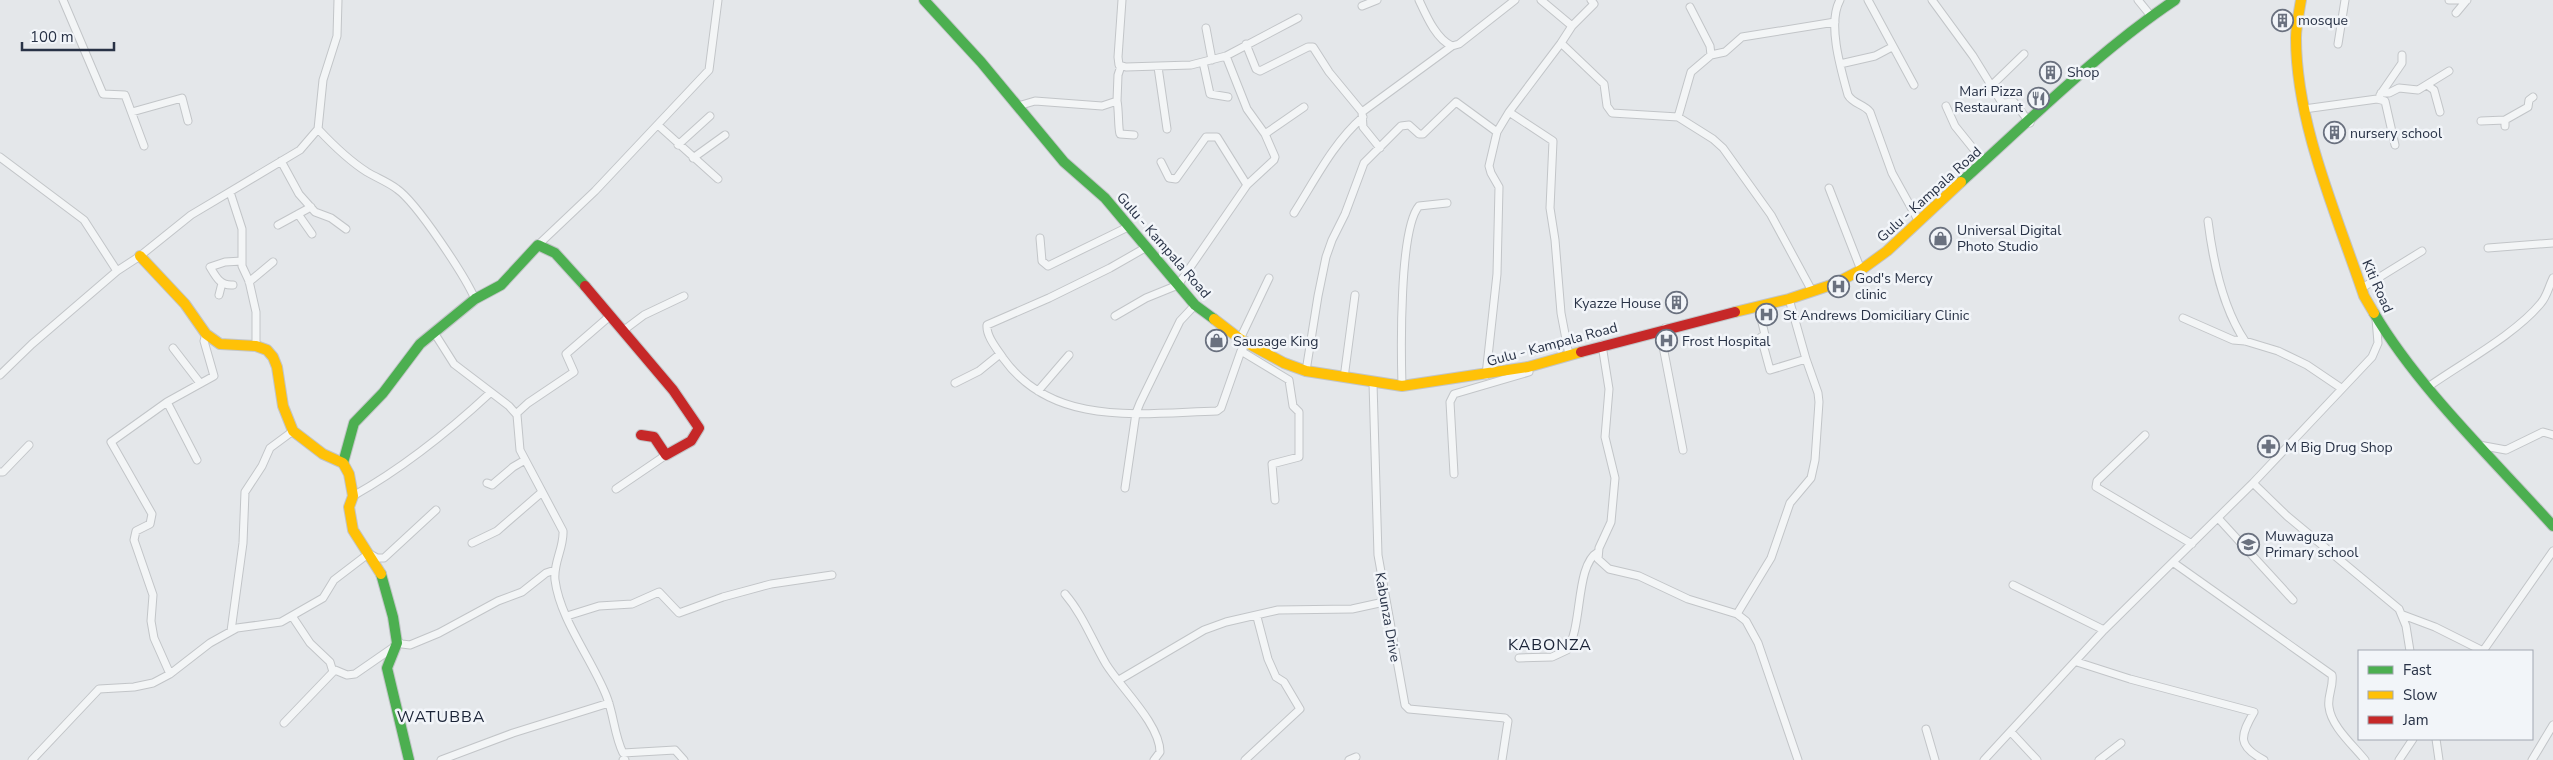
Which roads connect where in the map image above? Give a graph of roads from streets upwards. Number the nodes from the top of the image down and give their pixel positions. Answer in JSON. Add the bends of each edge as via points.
{"nodes":[{"id":1,"x":63,"y":0,"type":"edge"},
{"id":2,"x":718,"y":0,"type":"edge"},
{"id":3,"x":924,"y":0,"type":"edge"},
{"id":4,"x":1122,"y":0,"type":"edge"},
{"id":5,"x":1377,"y":0,"type":"edge"},
{"id":6,"x":1419,"y":0,"type":"edge"},
{"id":7,"x":1515,"y":0,"type":"edge"},
{"id":8,"x":1541,"y":0,"type":"edge"},
{"id":9,"x":1591,"y":0,"type":"edge"},
{"id":10,"x":1840,"y":0,"type":"edge"},
{"id":11,"x":1868,"y":0,"type":"edge"},
{"id":12,"x":1932,"y":0,"type":"edge"},
{"id":13,"x":2138,"y":0,"type":"edge"},
{"id":14,"x":2176,"y":0,"type":"edge"},
{"id":15,"x":2301,"y":0,"type":"edge"},
{"id":16,"x":2345,"y":0,"type":"edge"},
{"id":17,"x":2450,"y":0,"type":"edge"},
{"id":18,"x":2466,"y":0,"type":"edge"},
{"id":19,"x":340,"y":1,"type":"edge"},
{"id":20,"x":1362,"y":6,"type":"dead end"},
{"id":21,"x":1690,"y":7,"type":"dead end"},
{"id":22,"x":2456,"y":13,"type":"dead end"},
{"id":23,"x":2151,"y":16,"type":"junction"},
{"id":24,"x":1298,"y":18,"type":"dead end"},
{"id":25,"x":1835,"y":22,"type":"junction"},
{"id":26,"x":1572,"y":26,"type":"junction"},
{"id":27,"x":1206,"y":28,"type":"dead end"},
{"id":28,"x":1561,"y":43,"type":"junction"},
{"id":29,"x":1246,"y":44,"type":"junction"},
{"id":30,"x":2338,"y":44,"type":"dead end"},
{"id":31,"x":1452,"y":46,"type":"junction"},
{"id":32,"x":1892,"y":47,"type":"junction"},
{"id":33,"x":2024,"y":54,"type":"dead end"},
{"id":34,"x":2402,"y":55,"type":"dead end"},
{"id":35,"x":1226,"y":56,"type":"junction"},
{"id":36,"x":1711,"y":56,"type":"junction"},
{"id":37,"x":1212,"y":60,"type":"junction"},
{"id":38,"x":1203,"y":62,"type":"junction"},
{"id":39,"x":1840,"y":64,"type":"junction"},
{"id":40,"x":1121,"y":66,"type":"junction"},
{"id":41,"x":1158,"y":67,"type":"junction"},
{"id":42,"x":2449,"y":71,"type":"dead end"},
{"id":43,"x":2427,"y":85,"type":"junction"},
{"id":44,"x":1914,"y":86,"type":"dead end"},
{"id":45,"x":1990,"y":87,"type":"junction"},
{"id":46,"x":2379,"y":96,"type":"junction"},
{"id":47,"x":1228,"y":97,"type":"dead end"},
{"id":48,"x":2533,"y":97,"type":"dead end"},
{"id":49,"x":1117,"y":100,"type":"junction"},
{"id":50,"x":1018,"y":106,"type":"junction"},
{"id":51,"x":1946,"y":106,"type":"dead end"},
{"id":52,"x":1304,"y":107,"type":"dead end"},
{"id":53,"x":2304,"y":108,"type":"junction"},
{"id":54,"x":132,"y":112,"type":"junction"},
{"id":55,"x":1509,"y":112,"type":"junction"},
{"id":56,"x":2440,"y":112,"type":"dead end"},
{"id":57,"x":1362,"y":114,"type":"junction"},
{"id":58,"x":710,"y":116,"type":"dead end"},
{"id":59,"x":1678,"y":117,"type":"junction"},
{"id":60,"x":2481,"y":121,"type":"dead end"},
{"id":61,"x":188,"y":122,"type":"dead end"},
{"id":62,"x":2030,"y":123,"type":"junction"},
{"id":63,"x":658,"y":126,"type":"junction"},
{"id":64,"x":318,"y":129,"type":"junction"},
{"id":65,"x":1167,"y":129,"type":"dead end"},
{"id":66,"x":1497,"y":132,"type":"junction"},
{"id":67,"x":1265,"y":134,"type":"junction"},
{"id":68,"x":725,"y":135,"type":"dead end"},
{"id":69,"x":1134,"y":135,"type":"dead end"},
{"id":70,"x":678,"y":145,"type":"junction"},
{"id":71,"x":2395,"y":145,"type":"dead end"},
{"id":72,"x":144,"y":146,"type":"dead end"},
{"id":73,"x":1380,"y":148,"type":"junction"},
{"id":74,"x":0,"y":157,"type":"edge"},
{"id":75,"x":693,"y":158,"type":"junction"},
{"id":76,"x":281,"y":161,"type":"junction"},
{"id":77,"x":1161,"y":162,"type":"dead end"},
{"id":78,"x":1984,"y":162,"type":"junction"},
{"id":79,"x":718,"y":179,"type":"dead end"},
{"id":80,"x":1247,"y":184,"type":"junction"},
{"id":81,"x":1829,"y":188,"type":"dead end"},
{"id":82,"x":230,"y":192,"type":"junction"},
{"id":83,"x":1447,"y":203,"type":"dead end"},
{"id":84,"x":311,"y":208,"type":"junction"},
{"id":85,"x":1294,"y":213,"type":"dead end"},
{"id":86,"x":298,"y":214,"type":"junction"},
{"id":87,"x":1918,"y":220,"type":"junction"},
{"id":88,"x":2208,"y":221,"type":"dead end"},
{"id":89,"x":278,"y":225,"type":"dead end"},
{"id":90,"x":1128,"y":226,"type":"junction"},
{"id":91,"x":346,"y":229,"type":"dead end"},
{"id":92,"x":312,"y":234,"type":"dead end"},
{"id":93,"x":1040,"y":238,"type":"dead end"},
{"id":94,"x":2553,"y":243,"type":"edge"},
{"id":95,"x":538,"y":245,"type":"junction"},
{"id":96,"x":1145,"y":248,"type":"junction"},
{"id":97,"x":2488,"y":248,"type":"dead end"},
{"id":98,"x":2422,"y":251,"type":"dead end"},
{"id":99,"x":140,"y":256,"type":"junction"},
{"id":100,"x":242,"y":261,"type":"junction"},
{"id":101,"x":272,"y":262,"type":"dead end"},
{"id":102,"x":1861,"y":270,"type":"junction"},
{"id":103,"x":117,"y":271,"type":"junction"},
{"id":104,"x":1269,"y":278,"type":"dead end"},
{"id":105,"x":2553,"y":278,"type":"edge"},
{"id":106,"x":249,"y":282,"type":"junction"},
{"id":107,"x":222,"y":283,"type":"junction"},
{"id":108,"x":233,"y":285,"type":"dead end"},
{"id":109,"x":1178,"y":285,"type":"junction"},
{"id":110,"x":2362,"y":288,"type":"junction"},
{"id":111,"x":1812,"y":291,"type":"junction"},
{"id":112,"x":219,"y":295,"type":"dead end"},
{"id":113,"x":1355,"y":295,"type":"dead end"},
{"id":114,"x":684,"y":296,"type":"dead end"},
{"id":115,"x":2553,"y":296,"type":"edge"},
{"id":116,"x":475,"y":299,"type":"junction"},
{"id":117,"x":1789,"y":299,"type":"junction"},
{"id":118,"x":2542,"y":302,"type":"junction"},
{"id":119,"x":1195,"y":305,"type":"junction"},
{"id":120,"x":1758,"y":306,"type":"junction"},
{"id":121,"x":611,"y":315,"type":"junction"},
{"id":122,"x":1115,"y":316,"type":"dead end"},
{"id":123,"x":2183,"y":318,"type":"dead end"},
{"id":124,"x":2376,"y":319,"type":"junction"},
{"id":125,"x":1666,"y":328,"type":"junction"},
{"id":126,"x":624,"y":330,"type":"junction"},
{"id":127,"x":206,"y":334,"type":"junction"},
{"id":128,"x":435,"y":334,"type":"junction"},
{"id":129,"x":2245,"y":341,"type":"junction"},
{"id":130,"x":1242,"y":344,"type":"junction"},
{"id":131,"x":1602,"y":345,"type":"junction"},
{"id":132,"x":256,"y":346,"type":"junction"},
{"id":133,"x":173,"y":348,"type":"dead end"},
{"id":134,"x":1000,"y":354,"type":"junction"},
{"id":135,"x":1069,"y":355,"type":"dead end"},
{"id":136,"x":1565,"y":356,"type":"junction"},
{"id":137,"x":1806,"y":359,"type":"junction"},
{"id":138,"x":1306,"y":371,"type":"junction"},
{"id":139,"x":0,"y":375,"type":"edge"},
{"id":140,"x":1486,"y":375,"type":"junction"},
{"id":141,"x":1344,"y":378,"type":"junction"},
{"id":142,"x":1373,"y":382,"type":"junction"},
{"id":143,"x":200,"y":383,"type":"junction"},
{"id":144,"x":955,"y":383,"type":"dead end"},
{"id":145,"x":1402,"y":386,"type":"junction"},
{"id":146,"x":2428,"y":387,"type":"junction"},
{"id":147,"x":2341,"y":388,"type":"junction"},
{"id":148,"x":1038,"y":391,"type":"junction"},
{"id":149,"x":490,"y":393,"type":"junction"},
{"id":150,"x":167,"y":402,"type":"junction"},
{"id":151,"x":1136,"y":413,"type":"junction"},
{"id":152,"x":516,"y":414,"type":"junction"},
{"id":153,"x":293,"y":431,"type":"junction"},
{"id":154,"x":642,"y":435,"type":"dead end"},
{"id":155,"x":2144,"y":435,"type":"dead end"},
{"id":156,"x":2553,"y":435,"type":"edge"},
{"id":157,"x":2478,"y":445,"type":"junction"},
{"id":158,"x":29,"y":446,"type":"dead end"},
{"id":159,"x":1683,"y":450,"type":"dead end"},
{"id":160,"x":666,"y":455,"type":"junction"},
{"id":161,"x":197,"y":460,"type":"dead end"},
{"id":162,"x":526,"y":460,"type":"junction"},
{"id":163,"x":344,"y":463,"type":"junction"},
{"id":164,"x":0,"y":472,"type":"edge"},
{"id":165,"x":1454,"y":474,"type":"dead end"},
{"id":166,"x":487,"y":483,"type":"dead end"},
{"id":167,"x":2253,"y":483,"type":"junction"},
{"id":168,"x":1125,"y":488,"type":"dead end"},
{"id":169,"x":616,"y":489,"type":"dead end"},
{"id":170,"x":542,"y":492,"type":"junction"},
{"id":171,"x":353,"y":496,"type":"junction"},
{"id":172,"x":1275,"y":500,"type":"dead end"},
{"id":173,"x":436,"y":510,"type":"dead end"},
{"id":174,"x":2218,"y":518,"type":"junction"},
{"id":175,"x":2553,"y":526,"type":"edge"},
{"id":176,"x":472,"y":543,"type":"dead end"},
{"id":177,"x":2192,"y":544,"type":"junction"},
{"id":178,"x":2553,"y":551,"type":"edge"},
{"id":179,"x":1598,"y":552,"type":"junction"},
{"id":180,"x":369,"y":554,"type":"junction"},
{"id":181,"x":2174,"y":563,"type":"junction"},
{"id":182,"x":555,"y":570,"type":"junction"},
{"id":183,"x":832,"y":575,"type":"dead end"},
{"id":184,"x":2013,"y":585,"type":"dead end"},
{"id":185,"x":1065,"y":594,"type":"dead end"},
{"id":186,"x":2293,"y":600,"type":"dead end"},
{"id":187,"x":1384,"y":602,"type":"junction"},
{"id":188,"x":1737,"y":614,"type":"junction"},
{"id":189,"x":2403,"y":614,"type":"junction"},
{"id":190,"x":292,"y":616,"type":"junction"},
{"id":191,"x":567,"y":616,"type":"junction"},
{"id":192,"x":1257,"y":617,"type":"junction"},
{"id":193,"x":2104,"y":630,"type":"junction"},
{"id":194,"x":231,"y":632,"type":"junction"},
{"id":195,"x":397,"y":643,"type":"junction"},
{"id":196,"x":2410,"y":650,"type":"edge"},
{"id":197,"x":2481,"y":650,"type":"edge"},
{"id":198,"x":2484,"y":650,"type":"edge"},
{"id":199,"x":1519,"y":658,"type":"dead end"},
{"id":200,"x":2077,"y":662,"type":"junction"},
{"id":201,"x":333,"y":672,"type":"junction"},
{"id":202,"x":170,"y":674,"type":"junction"},
{"id":203,"x":1119,"y":680,"type":"junction"},
{"id":204,"x":610,"y":703,"type":"junction"},
{"id":205,"x":284,"y":723,"type":"dead end"},
{"id":206,"x":2553,"y":725,"type":"edge"},
{"id":207,"x":1926,"y":729,"type":"dead end"},
{"id":208,"x":2011,"y":732,"type":"junction"},
{"id":209,"x":2412,"y":740,"type":"edge"},
{"id":210,"x":2436,"y":740,"type":"edge"},
{"id":211,"x":2121,"y":743,"type":"dead end"},
{"id":212,"x":1356,"y":757,"type":"dead end"},
{"id":213,"x":624,"y":758,"type":"edge"},
{"id":214,"x":2255,"y":758,"type":"edge"},
{"id":215,"x":32,"y":760,"type":"edge"},
{"id":216,"x":408,"y":760,"type":"edge"},
{"id":217,"x":442,"y":760,"type":"edge"},
{"id":218,"x":684,"y":760,"type":"edge"},
{"id":219,"x":1154,"y":760,"type":"edge"},
{"id":220,"x":1245,"y":760,"type":"edge"},
{"id":221,"x":1349,"y":760,"type":"edge"},
{"id":222,"x":1502,"y":760,"type":"edge"},
{"id":223,"x":1798,"y":760,"type":"edge"},
{"id":224,"x":1935,"y":760,"type":"edge"},
{"id":225,"x":1984,"y":760,"type":"edge"},
{"id":226,"x":2037,"y":760,"type":"edge"},
{"id":227,"x":2099,"y":760,"type":"edge"},
{"id":228,"x":2264,"y":760,"type":"edge"},
{"id":229,"x":2364,"y":760,"type":"edge"},
{"id":230,"x":2399,"y":760,"type":"edge"},
{"id":231,"x":2439,"y":760,"type":"edge"},
{"id":232,"x":2532,"y":760,"type":"edge"}],
"edges":[{"from":1,"to":54,"type":"street","via":[[103,94],[124,94]]},
{"from":2,"to":63,"type":"street","via":[[709,70]]},
{"from":3,"to":50,"type":"street","name":"Gulu - Kampala Road"},
{"from":4,"to":40,"type":"street","via":[[1118,49]]},
{"from":5,"to":20,"type":"street"},
{"from":6,"to":31,"type":"street","via":[[1438,33]]},
{"from":7,"to":31,"type":"street","via":[[1459,44]]},
{"from":8,"to":26,"type":"street"},
{"from":9,"to":26,"type":"street","via":[[1594,4]]},
{"from":10,"to":25,"type":"street"},
{"from":11,"to":32,"type":"street"},
{"from":12,"to":45,"type":"street","via":[[1973,56]]},
{"from":13,"to":23,"type":"street"},
{"from":14,"to":23,"type":"street","name":"Gulu - Kampala Road"},
{"from":15,"to":53,"type":"street","name":"Kiti Road","via":[[2296,55]]},
{"from":16,"to":30,"type":"street"},
{"from":17,"to":18,"type":"street"},
{"from":18,"to":22,"type":"street"},
{"from":19,"to":64,"type":"street","via":[[336,36],[323,80]]},
{"from":21,"to":36,"type":"street","via":[[1710,46]]},
{"from":23,"to":62,"type":"street","name":"Gulu - Kampala Road"},
{"from":24,"to":29,"type":"street"},
{"from":25,"to":36,"type":"street","via":[[1742,37],[1725,52]]},
{"from":25,"to":39,"type":"street"},
{"from":26,"to":28,"type":"street"},
{"from":27,"to":37,"type":"street"},
{"from":28,"to":55,"type":"street"},
{"from":28,"to":59,"type":"street","via":[[1604,84],[1607,106],[1612,114]]},
{"from":29,"to":35,"type":"street"},
{"from":29,"to":57,"type":"street","via":[[1256,69],[1260,71],[1313,47]]},
{"from":31,"to":57,"type":"street"},
{"from":32,"to":39,"type":"street","via":[[1875,56]]},
{"from":32,"to":44,"type":"street"},
{"from":33,"to":45,"type":"street"},
{"from":34,"to":46,"type":"street","via":[[2402,64]]},
{"from":35,"to":37,"type":"street"},
{"from":35,"to":67,"type":"street","via":[[1247,109]]},
{"from":36,"to":59,"type":"street","via":[[1691,72]]},
{"from":37,"to":38,"type":"street"},
{"from":38,"to":41,"type":"street"},
{"from":38,"to":47,"type":"street","via":[[1210,94]]},
{"from":39,"to":87,"type":"street","via":[[1850,99],[1870,112],[1892,173]]},
{"from":40,"to":41,"type":"street"},
{"from":40,"to":49,"type":"street"},
{"from":41,"to":65,"type":"street"},
{"from":42,"to":43,"type":"street"},
{"from":43,"to":46,"type":"street","via":[[2418,90],[2399,88]]},
{"from":43,"to":56,"type":"street","via":[[2434,90]]},
{"from":45,"to":62,"type":"street","via":[[2002,103],[2018,105]]},
{"from":46,"to":53,"type":"street"},
{"from":46,"to":71,"type":"street","via":[[2385,101]]},
{"from":48,"to":60,"type":"street","via":[[2528,107],[2505,123]]},
{"from":49,"to":50,"type":"street","via":[[1102,106],[1035,101]]},
{"from":49,"to":69,"type":"street","via":[[1119,132]]},
{"from":50,"to":90,"type":"street","name":"Gulu - Kampala Road","via":[[1064,162],[1105,198]]},
{"from":51,"to":78,"type":"street","via":[[1955,126]]},
{"from":52,"to":67,"type":"street"},
{"from":53,"to":110,"type":"street","name":"Kiti Road"},
{"from":54,"to":61,"type":"street","via":[[182,98]]},
{"from":54,"to":72,"type":"street"},
{"from":55,"to":66,"type":"street"},
{"from":55,"to":136,"type":"street","via":[[1553,141],[1550,208]]},
{"from":57,"to":73,"type":"street","via":[[1365,131]]},
{"from":57,"to":85,"type":"street","via":[[1334,148]]},
{"from":58,"to":70,"type":"street"},
{"from":59,"to":111,"type":"street","via":[[1723,148],[1771,214]]},
{"from":62,"to":78,"type":"street","name":"Gulu - Kampala Road"},
{"from":63,"to":70,"type":"street"},
{"from":63,"to":95,"type":"street"},
{"from":64,"to":76,"type":"street","via":[[300,150]]},
{"from":64,"to":116,"type":"street","via":[[339,152],[411,201],[458,268]]},
{"from":66,"to":73,"type":"street","via":[[1456,102],[1423,134],[1404,124]]},
{"from":66,"to":140,"type":"street","via":[[1489,166],[1499,188],[1497,274]]},
{"from":67,"to":80,"type":"street","via":[[1274,160]]},
{"from":68,"to":75,"type":"street"},
{"from":70,"to":75,"type":"street"},
{"from":73,"to":138,"type":"street","via":[[1364,163],[1326,257]]},
{"from":74,"to":103,"type":"street","via":[[84,220]]},
{"from":75,"to":79,"type":"street"},
{"from":76,"to":82,"type":"street"},
{"from":76,"to":84,"type":"street","via":[[299,194]]},
{"from":77,"to":80,"type":"street","via":[[1169,178],[1176,179],[1206,137],[1217,137]]},
{"from":78,"to":87,"type":"street","name":"Gulu - Kampala Road"},
{"from":80,"to":109,"type":"street"},
{"from":81,"to":102,"type":"street"},
{"from":82,"to":99,"type":"street","via":[[192,215]]},
{"from":82,"to":100,"type":"street","via":[[242,228]]},
{"from":83,"to":145,"type":"street","via":[[1419,206],[1407,237]]},
{"from":84,"to":86,"type":"street"},
{"from":84,"to":91,"type":"street"},
{"from":86,"to":89,"type":"street"},
{"from":86,"to":92,"type":"street"},
{"from":87,"to":102,"type":"street","name":"Gulu - Kampala Road","via":[[1887,251]]},
{"from":88,"to":129,"type":"street","via":[[2217,273],[2234,324]]},
{"from":90,"to":93,"type":"street","via":[[1048,266],[1042,261]]},
{"from":90,"to":96,"type":"street","name":"Gulu - Kampala Road"},
{"from":94,"to":97,"type":"street"},
{"from":95,"to":116,"type":"street","via":[[501,285]]},
{"from":95,"to":121,"type":"street","via":[[555,253]]},
{"from":96,"to":109,"type":"street","name":"Gulu - Kampala Road"},
{"from":96,"to":134,"type":"street","via":[[1049,298],[988,323],[986,327]]},
{"from":98,"to":110,"type":"street"},
{"from":99,"to":103,"type":"street"},
{"from":99,"to":127,"type":"street","via":[[185,304]]},
{"from":100,"to":106,"type":"street"},
{"from":100,"to":107,"type":"street","via":[[210,266]]},
{"from":101,"to":106,"type":"street"},
{"from":102,"to":111,"type":"street","name":"Gulu - Kampala Road"},
{"from":103,"to":139,"type":"street"},
{"from":104,"to":130,"type":"street"},
{"from":105,"to":118,"type":"street"},
{"from":106,"to":132,"type":"street","via":[[256,312]]},
{"from":107,"to":108,"type":"street"},
{"from":107,"to":112,"type":"street"},
{"from":109,"to":119,"type":"street","name":"Gulu - Kampala Road"},
{"from":109,"to":122,"type":"street"},
{"from":110,"to":124,"type":"street","name":"Kiti Road"},
{"from":111,"to":117,"type":"street","name":"Gulu - Kampala Road"},
{"from":113,"to":141,"type":"street"},
{"from":114,"to":126,"type":"street","via":[[644,315]]},
{"from":115,"to":118,"type":"street"},
{"from":116,"to":128,"type":"street"},
{"from":117,"to":120,"type":"street","name":"Gulu - Kampala Road"},
{"from":117,"to":137,"type":"street"},
{"from":118,"to":146,"type":"street","via":[[2508,331]]},
{"from":119,"to":130,"type":"street","name":"Gulu - Kampala Road"},
{"from":119,"to":151,"type":"street","via":[[1180,321]]},
{"from":120,"to":125,"type":"street","name":"Gulu - Kampala Road"},
{"from":120,"to":137,"type":"street","via":[[1765,335],[1761,337],[1770,370]]},
{"from":121,"to":126,"type":"street"},
{"from":121,"to":152,"type":"street","via":[[566,354],[574,372]]},
{"from":123,"to":129,"type":"street","via":[[2233,340]]},
{"from":124,"to":146,"type":"street","name":"Kiti Road"},
{"from":124,"to":147,"type":"street","via":[[2376,351]]},
{"from":125,"to":131,"type":"street","name":"Gulu - Kampala Road"},
{"from":125,"to":159,"type":"street","via":[[1661,336]]},
{"from":126,"to":160,"type":"street","via":[[699,428],[695,439]]},
{"from":127,"to":132,"type":"street","via":[[220,344]]},
{"from":127,"to":143,"type":"street","via":[[204,341],[214,376]]},
{"from":128,"to":149,"type":"street","via":[[454,364]]},
{"from":128,"to":163,"type":"street","via":[[420,344],[383,393],[354,423]]},
{"from":129,"to":147,"type":"street","via":[[2278,351]]},
{"from":130,"to":138,"type":"street","name":"Gulu - Kampala Road"},
{"from":130,"to":151,"type":"street","via":[[1219,411]]},
{"from":130,"to":172,"type":"street","via":[[1289,380],[1293,406],[1299,412],[1299,457],[1272,464]]},
{"from":131,"to":136,"type":"street","name":"Gulu - Kampala Road"},
{"from":131,"to":179,"type":"street","via":[[1609,389],[1605,437],[1616,478],[1611,522]]},
{"from":132,"to":153,"type":"street","via":[[267,350],[273,357],[283,406]]},
{"from":133,"to":143,"type":"street"},
{"from":134,"to":144,"type":"street","via":[[979,371]]},
{"from":134,"to":148,"type":"street","via":[[1024,382]]},
{"from":135,"to":148,"type":"street"},
{"from":136,"to":140,"type":"street","name":"Gulu - Kampala Road"},
{"from":136,"to":165,"type":"street","via":[[1541,368],[1454,394],[1450,402]]},
{"from":137,"to":188,"type":"street","via":[[1819,402],[1811,478],[1790,503],[1772,558]]},
{"from":138,"to":141,"type":"street","name":"Gulu - Kampala Road"},
{"from":140,"to":145,"type":"street","name":"Gulu - Kampala Road"},
{"from":141,"to":142,"type":"street","name":"Gulu - Kampala Road"},
{"from":142,"to":145,"type":"street","name":"Gulu - Kampala Road"},
{"from":142,"to":187,"type":"street","name":"Kabunza Drive","via":[[1376,537]]},
{"from":143,"to":150,"type":"street"},
{"from":146,"to":157,"type":"street","name":"Kiti Road"},
{"from":147,"to":167,"type":"street"},
{"from":148,"to":151,"type":"street","via":[[1060,404],[1123,415]]},
{"from":149,"to":152,"type":"street"},
{"from":149,"to":171,"type":"street","via":[[434,442]]},
{"from":150,"to":161,"type":"street"},
{"from":150,"to":202,"type":"street","via":[[111,442],[152,514],[150,524],[136,531],[134,540],[153,595],[151,621],[154,638]]},
{"from":151,"to":168,"type":"street"},
{"from":152,"to":162,"type":"street","via":[[520,450]]},
{"from":153,"to":163,"type":"street","via":[[323,454]]},
{"from":153,"to":194,"type":"street","via":[[270,448],[245,492]]},
{"from":154,"to":160,"type":"street","via":[[654,437]]},
{"from":155,"to":177,"type":"street","via":[[2097,481],[2096,487]]},
{"from":156,"to":157,"type":"street","via":[[2543,432],[2506,450]]},
{"from":157,"to":175,"type":"street","name":"Kiti Road"},
{"from":158,"to":164,"type":"street"},
{"from":160,"to":169,"type":"street"},
{"from":162,"to":166,"type":"street","via":[[492,485]]},
{"from":162,"to":170,"type":"street"},
{"from":163,"to":171,"type":"street"},
{"from":167,"to":174,"type":"street"},
{"from":167,"to":189,"type":"street"},
{"from":170,"to":176,"type":"street","via":[[497,531]]},
{"from":170,"to":182,"type":"street","via":[[563,531],[564,540]]},
{"from":171,"to":180,"type":"street","via":[[349,517],[352,530]]},
{"from":173,"to":180,"type":"street","via":[[384,558]]},
{"from":174,"to":177,"type":"street"},
{"from":174,"to":186,"type":"street"},
{"from":177,"to":181,"type":"street"},
{"from":178,"to":198,"type":"street"},
{"from":179,"to":188,"type":"street","via":[[1598,559],[1610,569],[1639,576],[1688,599]]},
{"from":179,"to":199,"type":"street","via":[[1588,564],[1575,633],[1567,650],[1552,657]]},
{"from":180,"to":190,"type":"street","via":[[334,580],[323,598]]},
{"from":180,"to":195,"type":"street","via":[[384,578]]},
{"from":181,"to":193,"type":"street"},
{"from":181,"to":229,"type":"street","via":[[2332,675],[2329,708],[2334,722]]},
{"from":182,"to":191,"type":"street","via":[[555,580]]},
{"from":182,"to":195,"type":"street","via":[[522,592],[498,601],[439,633],[410,645]]},
{"from":183,"to":191,"type":"street","via":[[771,584],[679,613],[659,592],[632,604],[599,606]]},
{"from":184,"to":193,"type":"street"},
{"from":185,"to":203,"type":"street","via":[[1080,613],[1106,663]]},
{"from":187,"to":192,"type":"street","via":[[1352,609],[1278,610]]},
{"from":187,"to":222,"type":"street","name":"Kabunza Drive","via":[[1405,705],[1409,709],[1505,718],[1508,729]]},
{"from":188,"to":223,"type":"street","via":[[1746,621],[1758,643]]},
{"from":189,"to":196,"type":"street"},
{"from":189,"to":197,"type":"street"},
{"from":190,"to":194,"type":"street","via":[[276,623],[243,625]]},
{"from":190,"to":201,"type":"street","via":[[310,643],[330,662]]},
{"from":191,"to":204,"type":"street"},
{"from":192,"to":203,"type":"street","via":[[1226,622],[1204,630]]},
{"from":192,"to":220,"type":"street","via":[[1276,677],[1284,682],[1300,709]]},
{"from":193,"to":200,"type":"street"},
{"from":194,"to":202,"type":"street","via":[[210,643]]},
{"from":195,"to":201,"type":"street","via":[[355,674]]},
{"from":195,"to":216,"type":"street","via":[[387,668]]},
{"from":200,"to":208,"type":"street"},
{"from":200,"to":214,"type":"street","via":[[2254,712],[2245,727],[2243,742]]},
{"from":201,"to":205,"type":"street"},
{"from":202,"to":215,"type":"street","via":[[153,683],[100,689]]},
{"from":203,"to":219,"type":"street","via":[[1159,740],[1160,752]]},
{"from":204,"to":213,"type":"street"},
{"from":204,"to":217,"type":"street","via":[[530,727]]},
{"from":206,"to":232,"type":"street"},
{"from":207,"to":224,"type":"street"},
{"from":208,"to":225,"type":"street"},
{"from":208,"to":226,"type":"street"},
{"from":209,"to":230,"type":"street"},
{"from":210,"to":231,"type":"street"},
{"from":211,"to":227,"type":"street"},
{"from":212,"to":221,"type":"street"},
{"from":213,"to":218,"type":"street","via":[[674,750]]},
{"from":214,"to":228,"type":"street"}]}
